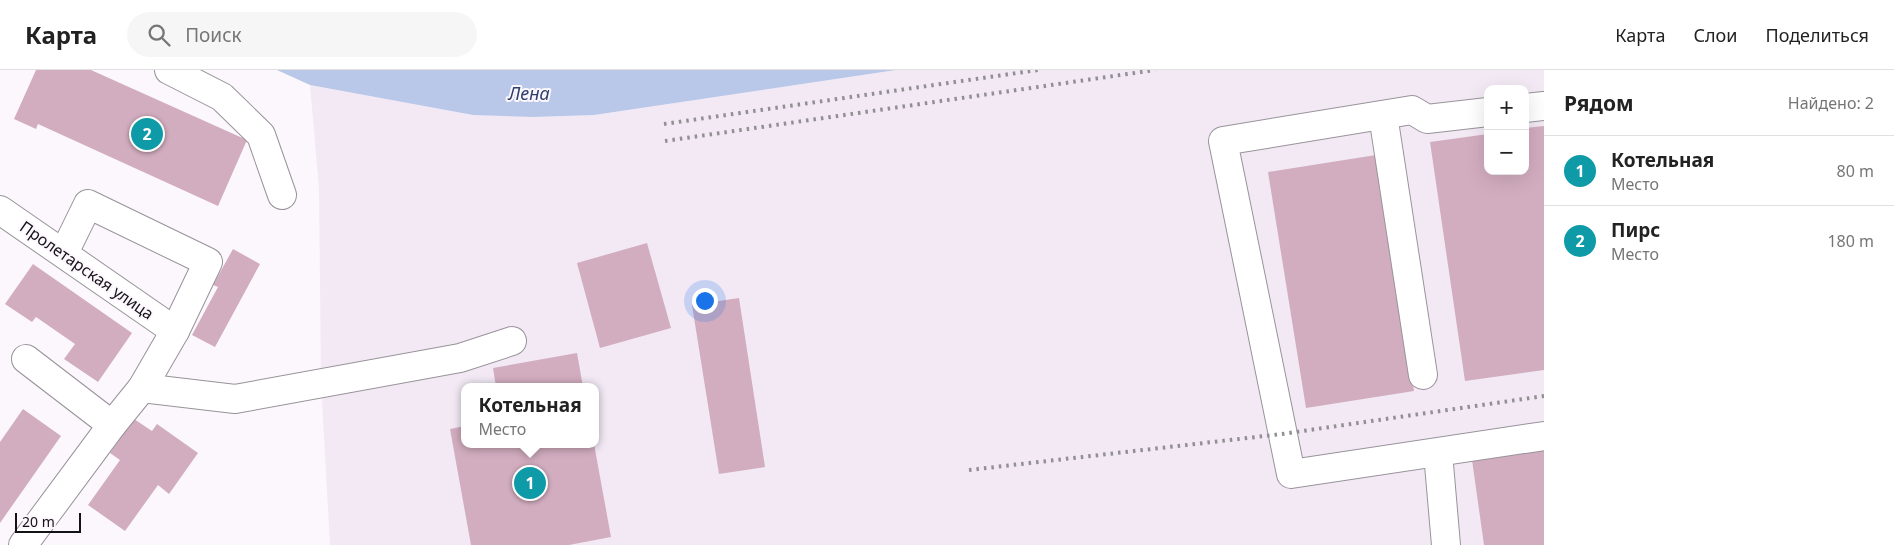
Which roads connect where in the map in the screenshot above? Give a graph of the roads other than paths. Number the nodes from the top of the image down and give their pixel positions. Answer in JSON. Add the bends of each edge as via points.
{"nodes":[{"id":1,"x":169,"y":70,"type":"edge"},
{"id":2,"x":1544,"y":106,"type":"edge"},
{"id":3,"x":1529,"y":108,"type":"edge"},
{"id":4,"x":1484,"y":112,"type":"edge"},
{"id":5,"x":1383,"y":115,"type":"junction"},
{"id":6,"x":282,"y":195,"type":"dead end"},
{"id":7,"x":0,"y":210,"type":"edge"},
{"id":8,"x":64,"y":253,"type":"junction"},
{"id":9,"x":175,"y":331,"type":"junction"},
{"id":10,"x":512,"y":341,"type":"dead end"},
{"id":11,"x":26,"y":359,"type":"dead end"},
{"id":12,"x":1423,"y":375,"type":"dead end"},
{"id":13,"x":142,"y":388,"type":"junction"},
{"id":14,"x":112,"y":425,"type":"junction"},
{"id":15,"x":1544,"y":436,"type":"edge"},
{"id":16,"x":1438,"y":453,"type":"junction"},
{"id":17,"x":23,"y":545,"type":"edge"},
{"id":18,"x":1446,"y":545,"type":"edge"}],
"edges":[{"from":1,"to":6,"type":"street","via":[[222,97],[261,135]]},
{"from":2,"to":3,"type":"street"},
{"from":4,"to":5,"type":"street","via":[[1427,119],[1412,110]]},
{"from":5,"to":12,"type":"street"},
{"from":5,"to":16,"type":"street","via":[[1223,141],[1291,474]]},
{"from":7,"to":8,"type":"street","name":"Пролетарская улица"},
{"from":8,"to":9,"type":"street","name":"Пролетарская улица"},
{"from":8,"to":9,"type":"street","via":[[88,204],[208,262]]},
{"from":9,"to":13,"type":"street"},
{"from":10,"to":13,"type":"street","via":[[460,358],[235,399]]},
{"from":11,"to":14,"type":"street"},
{"from":13,"to":14,"type":"street"},
{"from":14,"to":17,"type":"street"},
{"from":15,"to":16,"type":"street"},
{"from":16,"to":18,"type":"street"}]}
